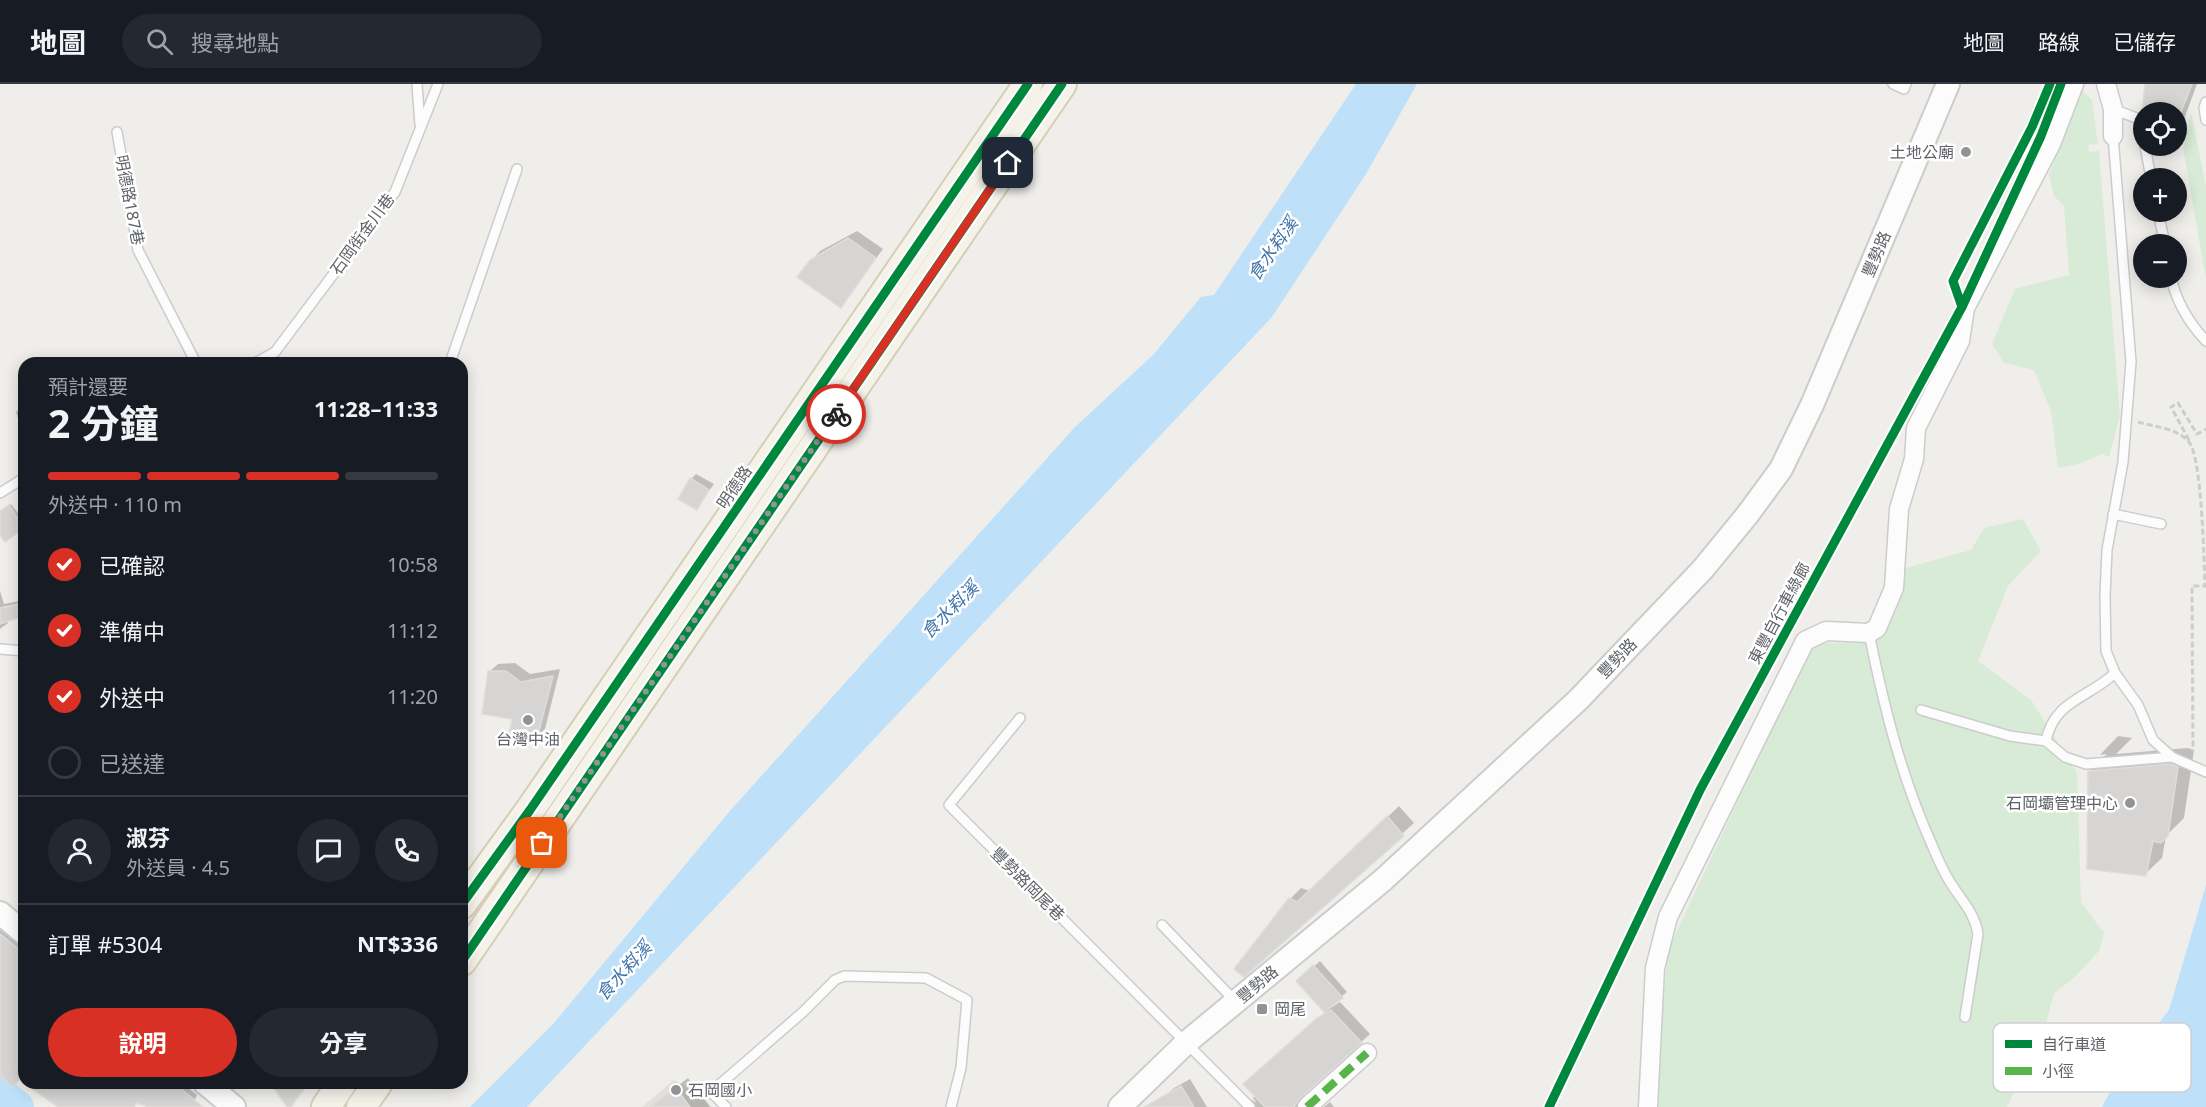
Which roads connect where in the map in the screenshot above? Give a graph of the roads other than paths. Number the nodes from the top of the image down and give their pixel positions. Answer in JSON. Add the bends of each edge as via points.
{"nodes":[{"id":1,"x":417,"y":84,"type":"edge"},
{"id":2,"x":438,"y":84,"type":"edge"},
{"id":3,"x":1028,"y":84,"type":"edge"},
{"id":4,"x":1062,"y":84,"type":"edge"},
{"id":5,"x":1893,"y":84,"type":"edge"},
{"id":6,"x":1906,"y":84,"type":"edge"},
{"id":7,"x":1948,"y":84,"type":"edge"},
{"id":8,"x":2074,"y":84,"type":"edge"},
{"id":9,"x":2106,"y":84,"type":"edge"},
{"id":10,"x":2206,"y":102,"type":"edge"},
{"id":11,"x":2113,"y":109,"type":"junction"},
{"id":12,"x":2133,"y":117,"type":"edge"},
{"id":13,"x":2206,"y":120,"type":"edge"},
{"id":14,"x":420,"y":128,"type":"junction"},
{"id":15,"x":117,"y":132,"type":"dead end"},
{"id":16,"x":2113,"y":136,"type":"joint"},
{"id":17,"x":517,"y":169,"type":"dead end"},
{"id":18,"x":2173,"y":288,"type":"edge"},
{"id":19,"x":2206,"y":341,"type":"edge"},
{"id":20,"x":193,"y":357,"type":"edge"},
{"id":21,"x":265,"y":357,"type":"edge"},
{"id":22,"x":452,"y":357,"type":"edge"},
{"id":23,"x":18,"y":482,"type":"edge"},
{"id":24,"x":0,"y":493,"type":"edge"},
{"id":25,"x":2113,"y":514,"type":"junction"},
{"id":26,"x":2161,"y":524,"type":"dead end"},
{"id":27,"x":1869,"y":633,"type":"junction"},
{"id":28,"x":0,"y":649,"type":"edge"},
{"id":29,"x":18,"y":650,"type":"edge"},
{"id":30,"x":632,"y":661,"type":"junction"},
{"id":31,"x":2115,"y":673,"type":"junction"},
{"id":32,"x":657,"y":676,"type":"junction"},
{"id":33,"x":1921,"y":710,"type":"dead end"},
{"id":34,"x":1020,"y":718,"type":"dead end"},
{"id":35,"x":2046,"y":741,"type":"junction"},
{"id":36,"x":2172,"y":757,"type":"junction"},
{"id":37,"x":2202,"y":771,"type":"edge"},
{"id":38,"x":468,"y":895,"type":"edge"},
{"id":39,"x":0,"y":913,"type":"edge"},
{"id":40,"x":1162,"y":925,"type":"dead end"},
{"id":41,"x":18,"y":928,"type":"edge"},
{"id":42,"x":468,"y":951,"type":"edge"},
{"id":43,"x":1236,"y":1002,"type":"junction"},
{"id":44,"x":1965,"y":1017,"type":"dead end"},
{"id":45,"x":1187,"y":1042,"type":"junction"},
{"id":46,"x":1367,"y":1053,"type":"dead end"},
{"id":47,"x":212,"y":1089,"type":"edge"},
{"id":48,"x":338,"y":1089,"type":"edge"},
{"id":49,"x":374,"y":1089,"type":"edge"},
{"id":50,"x":234,"y":1107,"type":"edge"},
{"id":51,"x":326,"y":1107,"type":"edge"},
{"id":52,"x":361,"y":1107,"type":"edge"},
{"id":53,"x":726,"y":1107,"type":"edge"},
{"id":54,"x":951,"y":1107,"type":"edge"},
{"id":55,"x":1119,"y":1107,"type":"edge"},
{"id":56,"x":1250,"y":1107,"type":"edge"},
{"id":57,"x":1307,"y":1107,"type":"edge"},
{"id":58,"x":1648,"y":1107,"type":"edge"}],
"edges":[{"from":1,"to":14,"type":"lane"},
{"from":2,"to":14,"type":"lane","name":"石岡街金川巷"},
{"from":3,"to":30,"type":"main road","name":"明德路"},
{"from":4,"to":32,"type":"main road"},
{"from":5,"to":6,"type":"lane","via":[[1904,89]]},
{"from":7,"to":43,"type":"street","name":"豐勢路","via":[[1812,405],[1781,469],[1748,514],[1703,569],[1578,700],[1383,880]]},
{"from":8,"to":27,"type":"street","via":[[2050,144],[1965,308],[1959,341],[1916,428],[1914,459],[1899,509],[1894,588],[1877,628]]},
{"from":9,"to":11,"type":"street"},
{"from":10,"to":13,"type":"lane"},
{"from":11,"to":12,"type":"lane"},
{"from":11,"to":16,"type":"street"},
{"from":14,"to":21,"type":"lane","name":"石岡街金川巷","via":[[395,192],[274,352]]},
{"from":15,"to":20,"type":"lane","name":"明德路187巷","via":[[138,250]]},
{"from":16,"to":25,"type":"lane","via":[[2131,362],[2128,420]]},
{"from":17,"to":22,"type":"lane"},
{"from":18,"to":19,"type":"lane","via":[[2187,319]]},
{"from":23,"to":24,"type":"lane"},
{"from":25,"to":26,"type":"lane"},
{"from":25,"to":31,"type":"lane","via":[[2105,596],[2106,651]]},
{"from":27,"to":44,"type":"lane","via":[[1888,723],[1910,790],[1948,880],[1977,926]]},
{"from":27,"to":58,"type":"street","via":[[1826,631],[1804,641],[1668,917],[1654,968]]},
{"from":28,"to":29,"type":"lane"},
{"from":30,"to":32,"type":"main road"},
{"from":30,"to":38,"type":"main road","name":"明德路"},
{"from":31,"to":35,"type":"lane","via":[[2063,708]]},
{"from":31,"to":36,"type":"lane","via":[[2138,705],[2153,740]]},
{"from":32,"to":42,"type":"main road"},
{"from":33,"to":35,"type":"lane","via":[[2010,736]]},
{"from":34,"to":45,"type":"lane","name":"豐勢路岡尾巷","via":[[949,805]]},
{"from":35,"to":36,"type":"lane","via":[[2065,757],[2086,764]]},
{"from":36,"to":37,"type":"lane"},
{"from":39,"to":41,"type":"street"},
{"from":40,"to":43,"type":"lane"},
{"from":43,"to":45,"type":"street","name":"豐勢路"},
{"from":45,"to":55,"type":"street","name":"豐勢路"},
{"from":45,"to":56,"type":"lane"},
{"from":46,"to":57,"type":"street"},
{"from":47,"to":50,"type":"street"},
{"from":48,"to":51,"type":"main road"},
{"from":49,"to":52,"type":"main road"},
{"from":53,"to":54,"type":"lane","via":[[711,1092],[844,976],[926,978],[967,1000],[961,1068]]}]}
